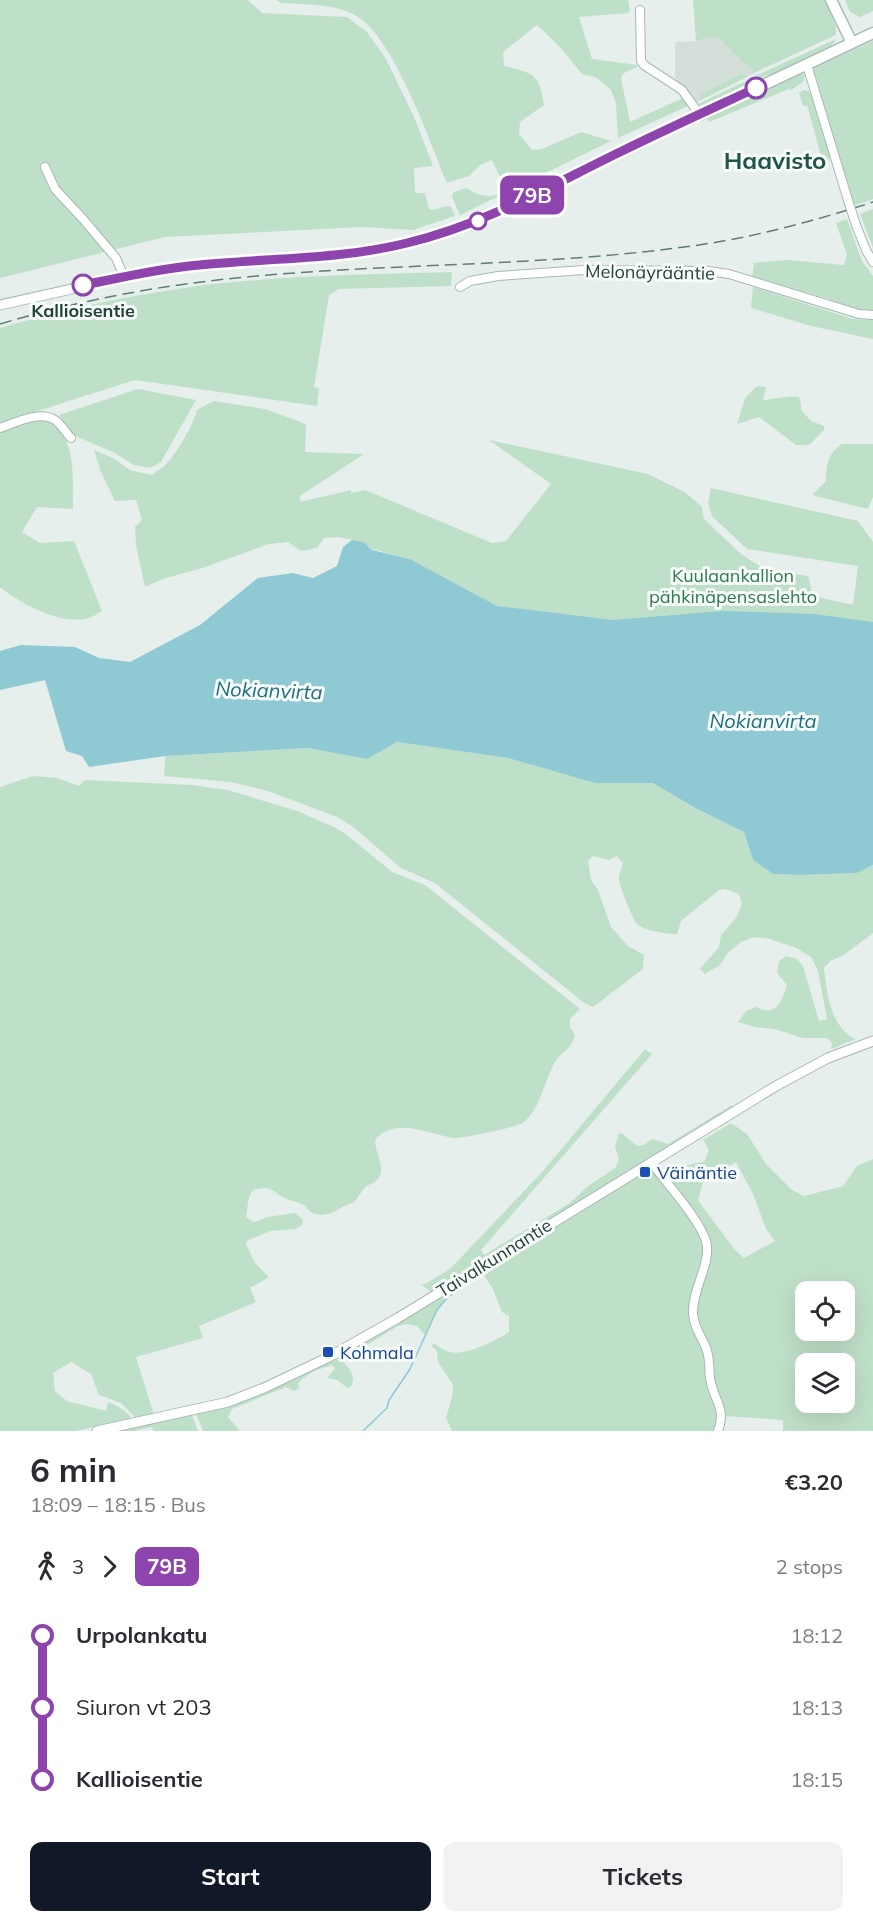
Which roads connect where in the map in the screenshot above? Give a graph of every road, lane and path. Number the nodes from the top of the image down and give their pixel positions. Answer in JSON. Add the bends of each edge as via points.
{"nodes":[{"id":1,"x":831,"y":0,"type":"edge"},
{"id":2,"x":640,"y":10,"type":"dead end"},
{"id":3,"x":873,"y":33,"type":"edge"},
{"id":4,"x":852,"y":43,"type":"junction"},
{"id":5,"x":807,"y":65,"type":"junction"},
{"id":6,"x":700,"y":115,"type":"junction"},
{"id":7,"x":45,"y":167,"type":"dead end"},
{"id":8,"x":873,"y":262,"type":"edge"},
{"id":9,"x":124,"y":277,"type":"junction"},
{"id":10,"x":460,"y":287,"type":"dead end"},
{"id":11,"x":0,"y":305,"type":"edge"},
{"id":12,"x":873,"y":315,"type":"edge"},
{"id":13,"x":0,"y":428,"type":"edge"},
{"id":14,"x":71,"y":438,"type":"dead end"},
{"id":15,"x":873,"y":1041,"type":"edge"},
{"id":16,"x":651,"y":1162,"type":"junction"},
{"id":17,"x":97,"y":1431,"type":"edge"},
{"id":18,"x":718,"y":1431,"type":"edge"}],
"edges":[{"from":1,"to":4,"type":"main road"},
{"from":2,"to":6,"type":"street","via":[[641,61],[682,90]]},
{"from":3,"to":4,"type":"main road"},
{"from":4,"to":5,"type":"main road"},
{"from":5,"to":6,"type":"main road"},
{"from":5,"to":8,"type":"street","bridge":true,"via":[[856,225]]},
{"from":6,"to":9,"type":"street","via":[[479,220],[430,237],[344,254],[198,265]]},
{"from":7,"to":9,"type":"street","via":[[55,189],[116,258]]},
{"from":9,"to":11,"type":"street"},
{"from":10,"to":12,"type":"street","name":"Melonäyrääntie","via":[[498,276],[584,270],[708,271]]},
{"from":13,"to":14,"type":"street","via":[[44,417],[55,420]]},
{"from":15,"to":16,"type":"street","name":"Taivalkunnantie","via":[[828,1058],[776,1086]]},
{"from":16,"to":17,"type":"street","name":"Taivalkunnantie","via":[[329,1357],[228,1402]]},
{"from":16,"to":18,"type":"street","via":[[699,1225],[706,1243],[707,1258],[693,1313],[707,1350],[710,1381],[722,1412]]}]}
